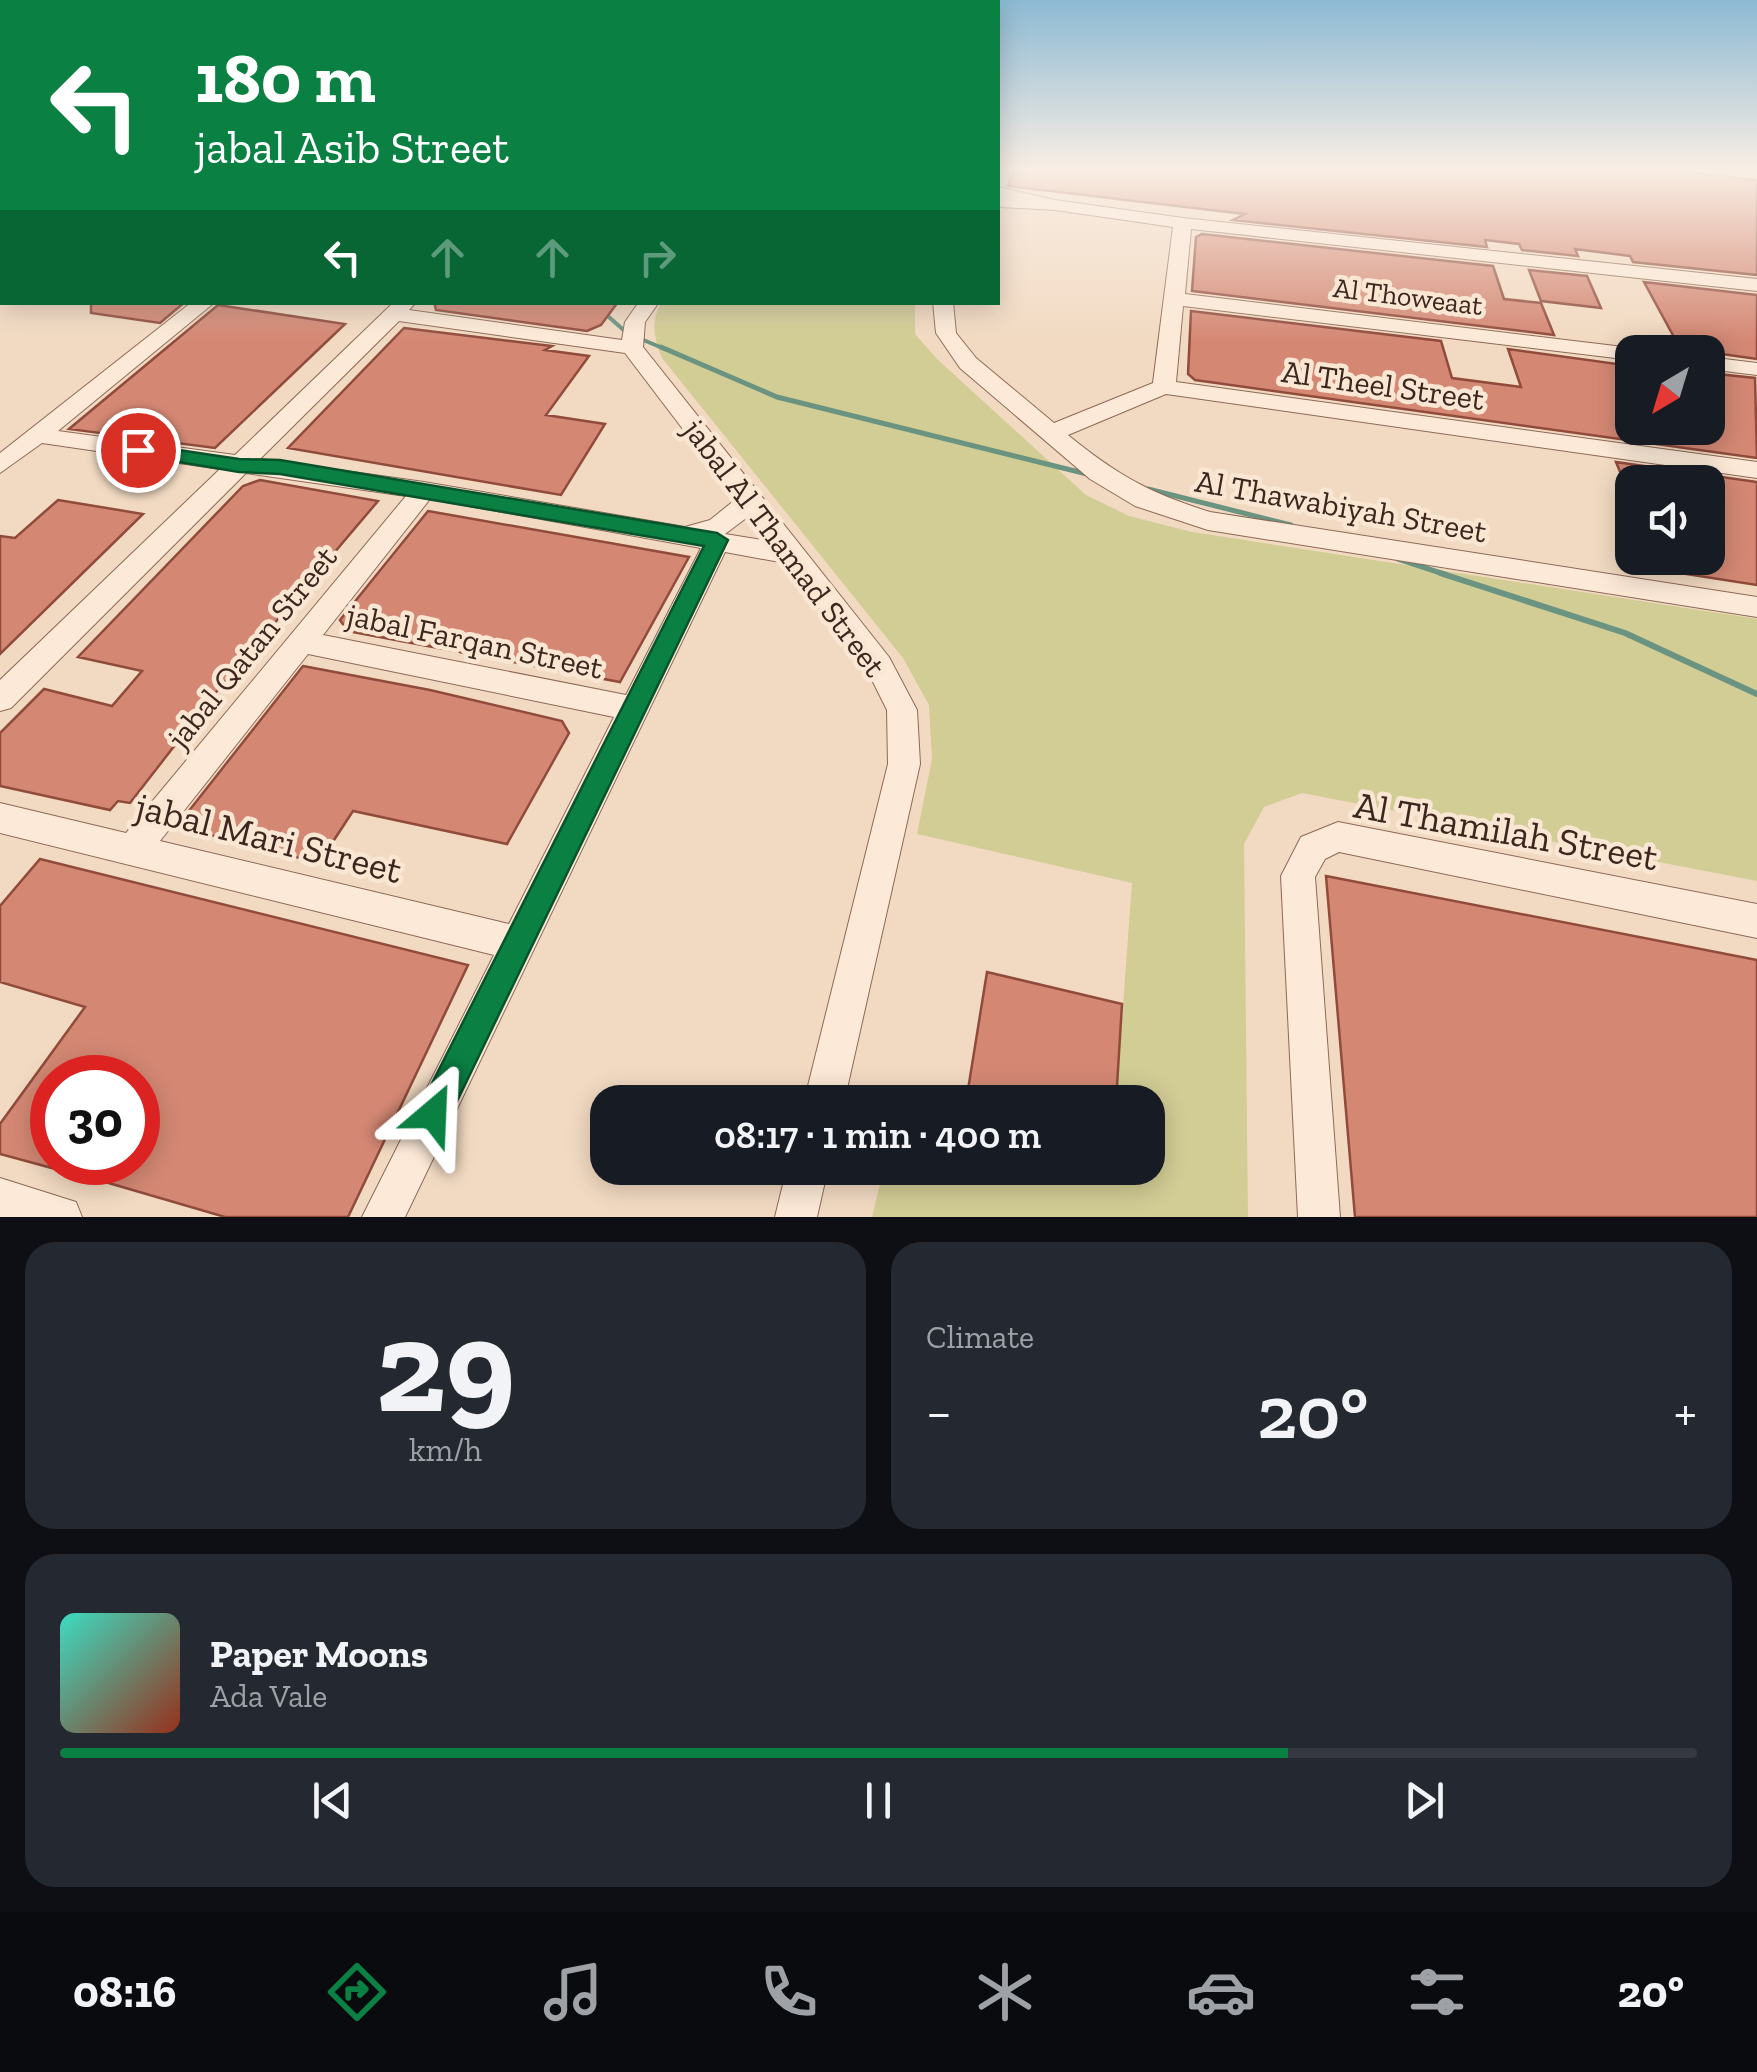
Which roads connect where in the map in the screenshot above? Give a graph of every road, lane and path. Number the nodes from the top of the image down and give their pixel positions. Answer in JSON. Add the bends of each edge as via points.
{"nodes":[{"id":1,"x":1183,"y":227,"type":"edge"},
{"id":2,"x":1227,"y":227,"type":"edge"},
{"id":3,"x":1757,"y":285,"type":"edge"},
{"id":4,"x":1176,"y":299,"type":"junction"},
{"id":5,"x":201,"y":305,"type":"edge"},
{"id":6,"x":647,"y":305,"type":"edge"},
{"id":7,"x":943,"y":305,"type":"edge"},
{"id":8,"x":400,"y":308,"type":"edge"},
{"id":9,"x":632,"y":348,"type":"junction"},
{"id":10,"x":1615,"y":352,"type":"edge"},
{"id":11,"x":1725,"y":365,"type":"edge"},
{"id":12,"x":1757,"y":368,"type":"edge"},
{"id":13,"x":1164,"y":387,"type":"junction"},
{"id":14,"x":1054,"y":432,"type":"junction"},
{"id":15,"x":37,"y":435,"type":"junction"},
{"id":16,"x":0,"y":465,"type":"edge"},
{"id":17,"x":239,"y":465,"type":"junction"},
{"id":18,"x":1757,"y":470,"type":"edge"},
{"id":19,"x":424,"y":490,"type":"junction"},
{"id":20,"x":750,"y":499,"type":"junction"},
{"id":21,"x":681,"y":534,"type":"junction"},
{"id":22,"x":717,"y":540,"type":"junction"},
{"id":23,"x":794,"y":554,"type":"junction"},
{"id":24,"x":1757,"y":606,"type":"edge"},
{"id":25,"x":304,"y":642,"type":"junction"},
{"id":26,"x":0,"y":698,"type":"edge"},
{"id":27,"x":633,"y":709,"type":"junction"},
{"id":28,"x":0,"y":818,"type":"edge"},
{"id":29,"x":134,"y":848,"type":"junction"},
{"id":30,"x":1757,"y":922,"type":"edge"},
{"id":31,"x":518,"y":943,"type":"junction"},
{"id":32,"x":828,"y":1085,"type":"edge"},
{"id":33,"x":804,"y":1185,"type":"edge"},
{"id":34,"x":0,"y":1199,"type":"edge"},
{"id":35,"x":61,"y":1217,"type":"edge"},
{"id":36,"x":382,"y":1217,"type":"edge"},
{"id":37,"x":796,"y":1217,"type":"edge"},
{"id":38,"x":1320,"y":1217,"type":"edge"}],
"edges":[{"from":1,"to":4,"type":"street"},
{"from":2,"to":3,"type":"street"},
{"from":4,"to":10,"type":"street","name":"Al Thoweaat"},
{"from":4,"to":13,"type":"street"},
{"from":5,"to":15,"type":"street"},
{"from":6,"to":9,"type":"street"},
{"from":7,"to":14,"type":"street","name":"Al Thawabiyah Street","via":[[946,333],[968,364]]},
{"from":8,"to":9,"type":"street"},
{"from":8,"to":17,"type":"street"},
{"from":9,"to":20,"type":"street","name":"jabal Al Thamad Street"},
{"from":11,"to":12,"type":"street"},
{"from":13,"to":14,"type":"street"},
{"from":13,"to":18,"type":"street","name":"Al Theel Street"},
{"from":14,"to":24,"type":"street","name":"Al Thawabiyah Street","via":[[1099,473],[1144,500],[1208,521]]},
{"from":15,"to":16,"type":"street"},
{"from":15,"to":17,"type":"street"},
{"from":17,"to":19,"type":"street"},
{"from":17,"to":26,"type":"street"},
{"from":19,"to":21,"type":"street"},
{"from":19,"to":25,"type":"street","name":"jabal Qatan Street"},
{"from":20,"to":21,"type":"street","via":[[734,519],[707,532]]},
{"from":20,"to":23,"type":"street","name":"jabal Al Thamad Street"},
{"from":21,"to":22,"type":"street"},
{"from":22,"to":23,"type":"street"},
{"from":22,"to":27,"type":"street"},
{"from":23,"to":32,"type":"street","name":"jabal Al Thamad Street","via":[[879,665],[902,710],[904,764]]},
{"from":25,"to":27,"type":"street","name":"jabal Farqan Street"},
{"from":25,"to":29,"type":"street","name":"jabal Qatan Street"},
{"from":27,"to":31,"type":"street"},
{"from":28,"to":29,"type":"street","name":"jabal Mari Street"},
{"from":29,"to":31,"type":"street","name":"jabal Mari Street"},
{"from":30,"to":38,"type":"street","name":"Al Thamilah Street","via":[[1338,837],[1314,848],[1298,876]]},
{"from":31,"to":36,"type":"street"},
{"from":33,"to":37,"type":"street"},
{"from":34,"to":35,"type":"street"}]}
